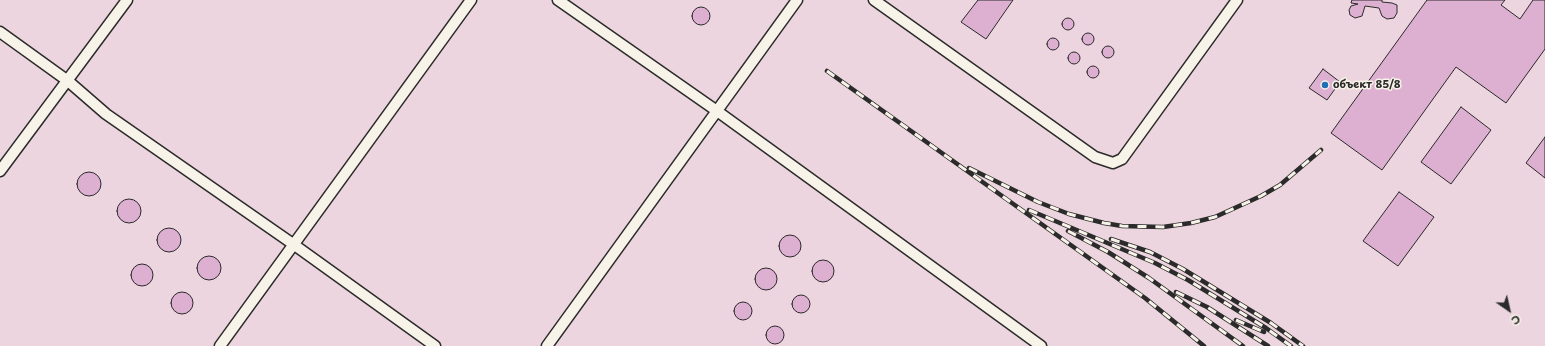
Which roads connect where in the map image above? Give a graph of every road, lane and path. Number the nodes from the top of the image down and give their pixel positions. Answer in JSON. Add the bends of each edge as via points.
{"nodes":[{"id":1,"x":127,"y":0,"type":"edge"},
{"id":2,"x":471,"y":0,"type":"edge"},
{"id":3,"x":558,"y":0,"type":"edge"},
{"id":4,"x":797,"y":0,"type":"edge"},
{"id":5,"x":874,"y":0,"type":"edge"},
{"id":6,"x":1238,"y":0,"type":"edge"},
{"id":7,"x":0,"y":32,"type":"edge"},
{"id":8,"x":68,"y":81,"type":"junction"},
{"id":9,"x":717,"y":111,"type":"junction"},
{"id":10,"x":0,"y":171,"type":"edge"},
{"id":11,"x":293,"y":244,"type":"junction"},
{"id":12,"x":220,"y":346,"type":"edge"},
{"id":13,"x":435,"y":346,"type":"edge"},
{"id":14,"x":547,"y":346,"type":"edge"},
{"id":15,"x":1041,"y":346,"type":"edge"}],
"edges":[{"from":1,"to":8,"type":"lane"},
{"from":2,"to":11,"type":"lane"},
{"from":3,"to":9,"type":"lane"},
{"from":4,"to":9,"type":"lane"},
{"from":5,"to":6,"type":"lane","via":[[1095,157],[1113,163],[1122,159]]},
{"from":7,"to":8,"type":"lane"},
{"from":8,"to":10,"type":"lane"},
{"from":8,"to":11,"type":"lane","via":[[106,114]]},
{"from":9,"to":14,"type":"lane"},
{"from":9,"to":15,"type":"lane"},
{"from":11,"to":12,"type":"lane"},
{"from":11,"to":13,"type":"lane"}]}
